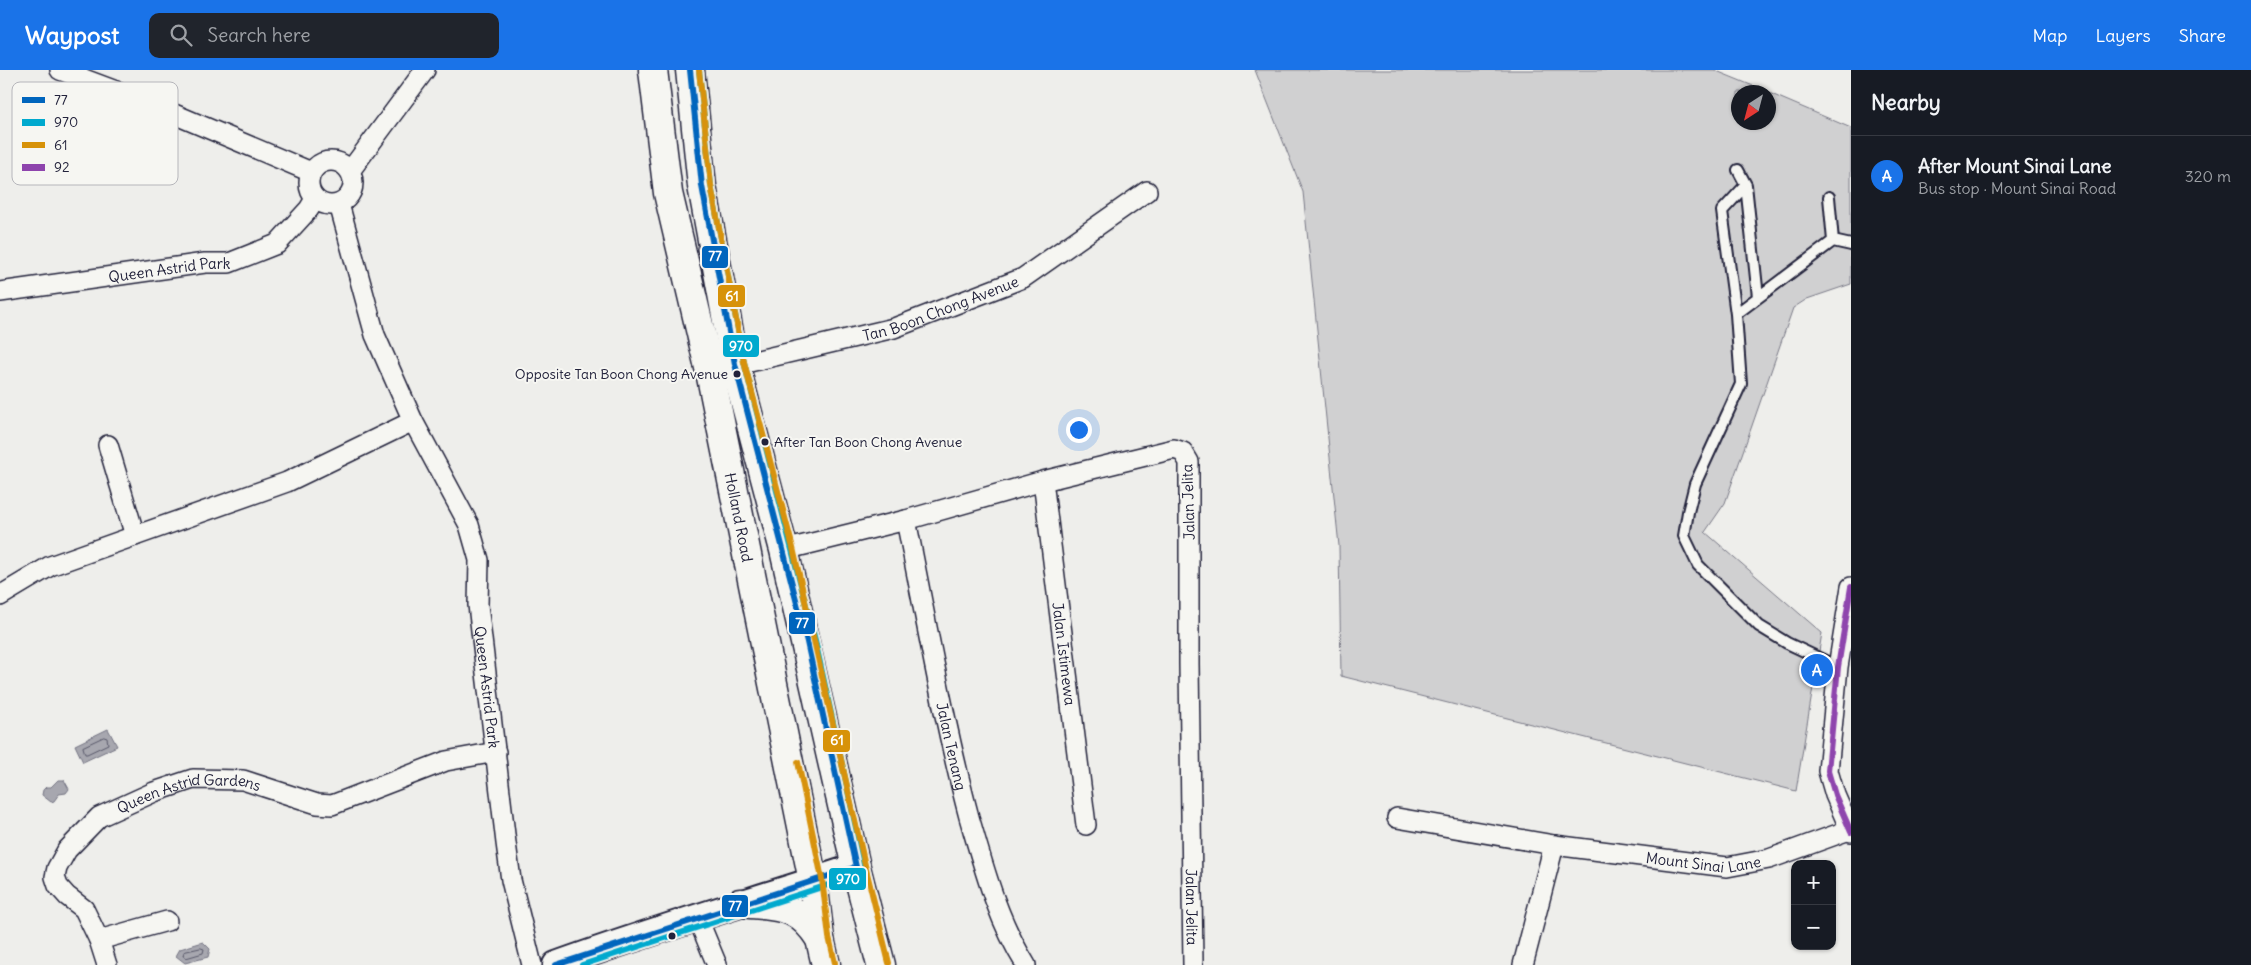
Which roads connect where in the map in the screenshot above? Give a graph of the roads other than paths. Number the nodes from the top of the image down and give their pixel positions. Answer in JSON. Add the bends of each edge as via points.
{"nodes":[{"id":1,"x":60,"y":70,"type":"edge"},
{"id":2,"x":426,"y":70,"type":"edge"},
{"id":3,"x":653,"y":70,"type":"edge"},
{"id":4,"x":690,"y":70,"type":"edge"},
{"id":5,"x":91,"y":82,"type":"edge"},
{"id":6,"x":178,"y":117,"type":"edge"},
{"id":7,"x":1738,"y":170,"type":"dead end"},
{"id":8,"x":350,"y":171,"type":"junction"},
{"id":9,"x":311,"y":172,"type":"junction"},
{"id":10,"x":1746,"y":185,"type":"junction"},
{"id":11,"x":1147,"y":191,"type":"dead end"},
{"id":12,"x":1828,"y":197,"type":"dead end"},
{"id":13,"x":315,"y":199,"type":"junction"},
{"id":14,"x":339,"y":204,"type":"junction"},
{"id":15,"x":1833,"y":241,"type":"junction"},
{"id":16,"x":1851,"y":245,"type":"edge"},
{"id":17,"x":0,"y":292,"type":"edge"},
{"id":18,"x":1758,"y":297,"type":"junction"},
{"id":19,"x":1736,"y":314,"type":"junction"},
{"id":20,"x":735,"y":364,"type":"junction"},
{"id":21,"x":710,"y":372,"type":"junction"},
{"id":22,"x":413,"y":421,"type":"junction"},
{"id":23,"x":108,"y":445,"type":"dead end"},
{"id":24,"x":1043,"y":481,"type":"junction"},
{"id":25,"x":906,"y":520,"type":"junction"},
{"id":26,"x":134,"y":536,"type":"junction"},
{"id":27,"x":784,"y":550,"type":"junction"},
{"id":28,"x":1851,"y":587,"type":"edge"},
{"id":29,"x":0,"y":596,"type":"edge"},
{"id":30,"x":1838,"y":667,"type":"junction"},
{"id":31,"x":496,"y":752,"type":"junction"},
{"id":32,"x":1397,"y":818,"type":"dead end"},
{"id":33,"x":1086,"y":825,"type":"dead end"},
{"id":34,"x":1850,"y":831,"type":"edge"},
{"id":35,"x":1554,"y":845,"type":"junction"},
{"id":36,"x":856,"y":867,"type":"junction"},
{"id":37,"x":813,"y":881,"type":"junction"},
{"id":38,"x":740,"y":902,"type":"junction"},
{"id":39,"x":698,"y":919,"type":"junction"},
{"id":40,"x":167,"y":921,"type":"dead end"},
{"id":41,"x":820,"y":939,"type":"junction"},
{"id":42,"x":99,"y":940,"type":"junction"},
{"id":43,"x":106,"y":965,"type":"edge"},
{"id":44,"x":532,"y":965,"type":"edge"},
{"id":45,"x":556,"y":965,"type":"edge"},
{"id":46,"x":717,"y":965,"type":"edge"},
{"id":47,"x":826,"y":965,"type":"edge"},
{"id":48,"x":882,"y":965,"type":"edge"},
{"id":49,"x":1026,"y":965,"type":"edge"},
{"id":50,"x":1192,"y":965,"type":"edge"},
{"id":51,"x":1523,"y":965,"type":"edge"}],
"edges":[{"from":1,"to":5,"type":"street"},
{"from":2,"to":8,"type":"street"},
{"from":3,"to":21,"type":"main road","name":"Holland Road","via":[[668,193]]},
{"from":4,"to":20,"type":"main road","via":[[702,186]]},
{"from":6,"to":9,"type":"street"},
{"from":7,"to":10,"type":"lane"},
{"from":8,"to":9,"type":"street","via":[[339,162],[332,161],[320,163]]},
{"from":8,"to":14,"type":"street","via":[[352,191]]},
{"from":9,"to":13,"type":"street","via":[[308,186]]},
{"from":10,"to":18,"type":"lane"},
{"from":10,"to":19,"type":"lane","via":[[1722,211]]},
{"from":11,"to":20,"type":"street","name":"Tan Boon Chong Avenue","via":[[1023,278],[894,328]]},
{"from":12,"to":15,"type":"lane"},
{"from":13,"to":14,"type":"street","via":[[324,204]]},
{"from":13,"to":17,"type":"street","name":"Queen Astrid Park","via":[[277,244],[229,263],[205,263]]},
{"from":14,"to":22,"type":"street","name":"Queen Astrid Park","via":[[375,335]]},
{"from":15,"to":16,"type":"lane"},
{"from":15,"to":18,"type":"lane"},
{"from":18,"to":19,"type":"lane"},
{"from":19,"to":30,"type":"lane","via":[[1741,384],[1695,484],[1684,536],[1698,565],[1759,626]]},
{"from":20,"to":21,"type":"street","name":"Tan Boon Chong Avenue"},
{"from":20,"to":27,"type":"main road"},
{"from":21,"to":37,"type":"main road","name":"Holland Road"},
{"from":22,"to":26,"type":"street","via":[[287,482]]},
{"from":22,"to":31,"type":"street","name":"Queen Astrid Park","via":[[469,525],[479,560],[478,605]]},
{"from":23,"to":26,"type":"street"},
{"from":24,"to":25,"type":"street","name":"Jalan Jelita"},
{"from":24,"to":33,"type":"street","name":"Jalan Istimewa"},
{"from":24,"to":50,"type":"street","name":"Jalan Jelita","via":[[1174,449],[1183,452],[1190,462]]},
{"from":25,"to":27,"type":"street","name":"Jalan Jelita"},
{"from":25,"to":49,"type":"street","name":"Jalan Tenang","via":[[957,770],[989,887],[1014,946]]},
{"from":26,"to":29,"type":"street","via":[[50,566]]},
{"from":27,"to":36,"type":"main road"},
{"from":28,"to":30,"type":"street"},
{"from":30,"to":34,"type":"street","via":[[1828,771]]},
{"from":31,"to":42,"type":"street","name":"Queen Astrid Gardens","via":[[446,761],[332,805],[317,804],[243,780],[193,779],[154,792],[99,817],[67,850],[55,878],[67,896],[84,909]]},
{"from":31,"to":44,"type":"street","name":"Queen Astrid Park","via":[[510,880]]},
{"from":32,"to":35,"type":"street","name":"Mount Sinai Lane"},
{"from":34,"to":35,"type":"street","name":"Mount Sinai Lane","via":[[1770,859],[1727,867]]},
{"from":35,"to":51,"type":"street"},
{"from":36,"to":37,"type":"main road"},
{"from":36,"to":48,"type":"main road"},
{"from":37,"to":38,"type":"main road"},
{"from":37,"to":41,"type":"main road","name":"Holland Road"},
{"from":38,"to":39,"type":"main road"},
{"from":38,"to":41,"type":"main road","via":[[787,908],[810,923]]},
{"from":39,"to":45,"type":"main road"},
{"from":39,"to":46,"type":"street"},
{"from":40,"to":42,"type":"street"},
{"from":41,"to":47,"type":"main road","name":"Holland Road"},
{"from":42,"to":43,"type":"street"}]}
